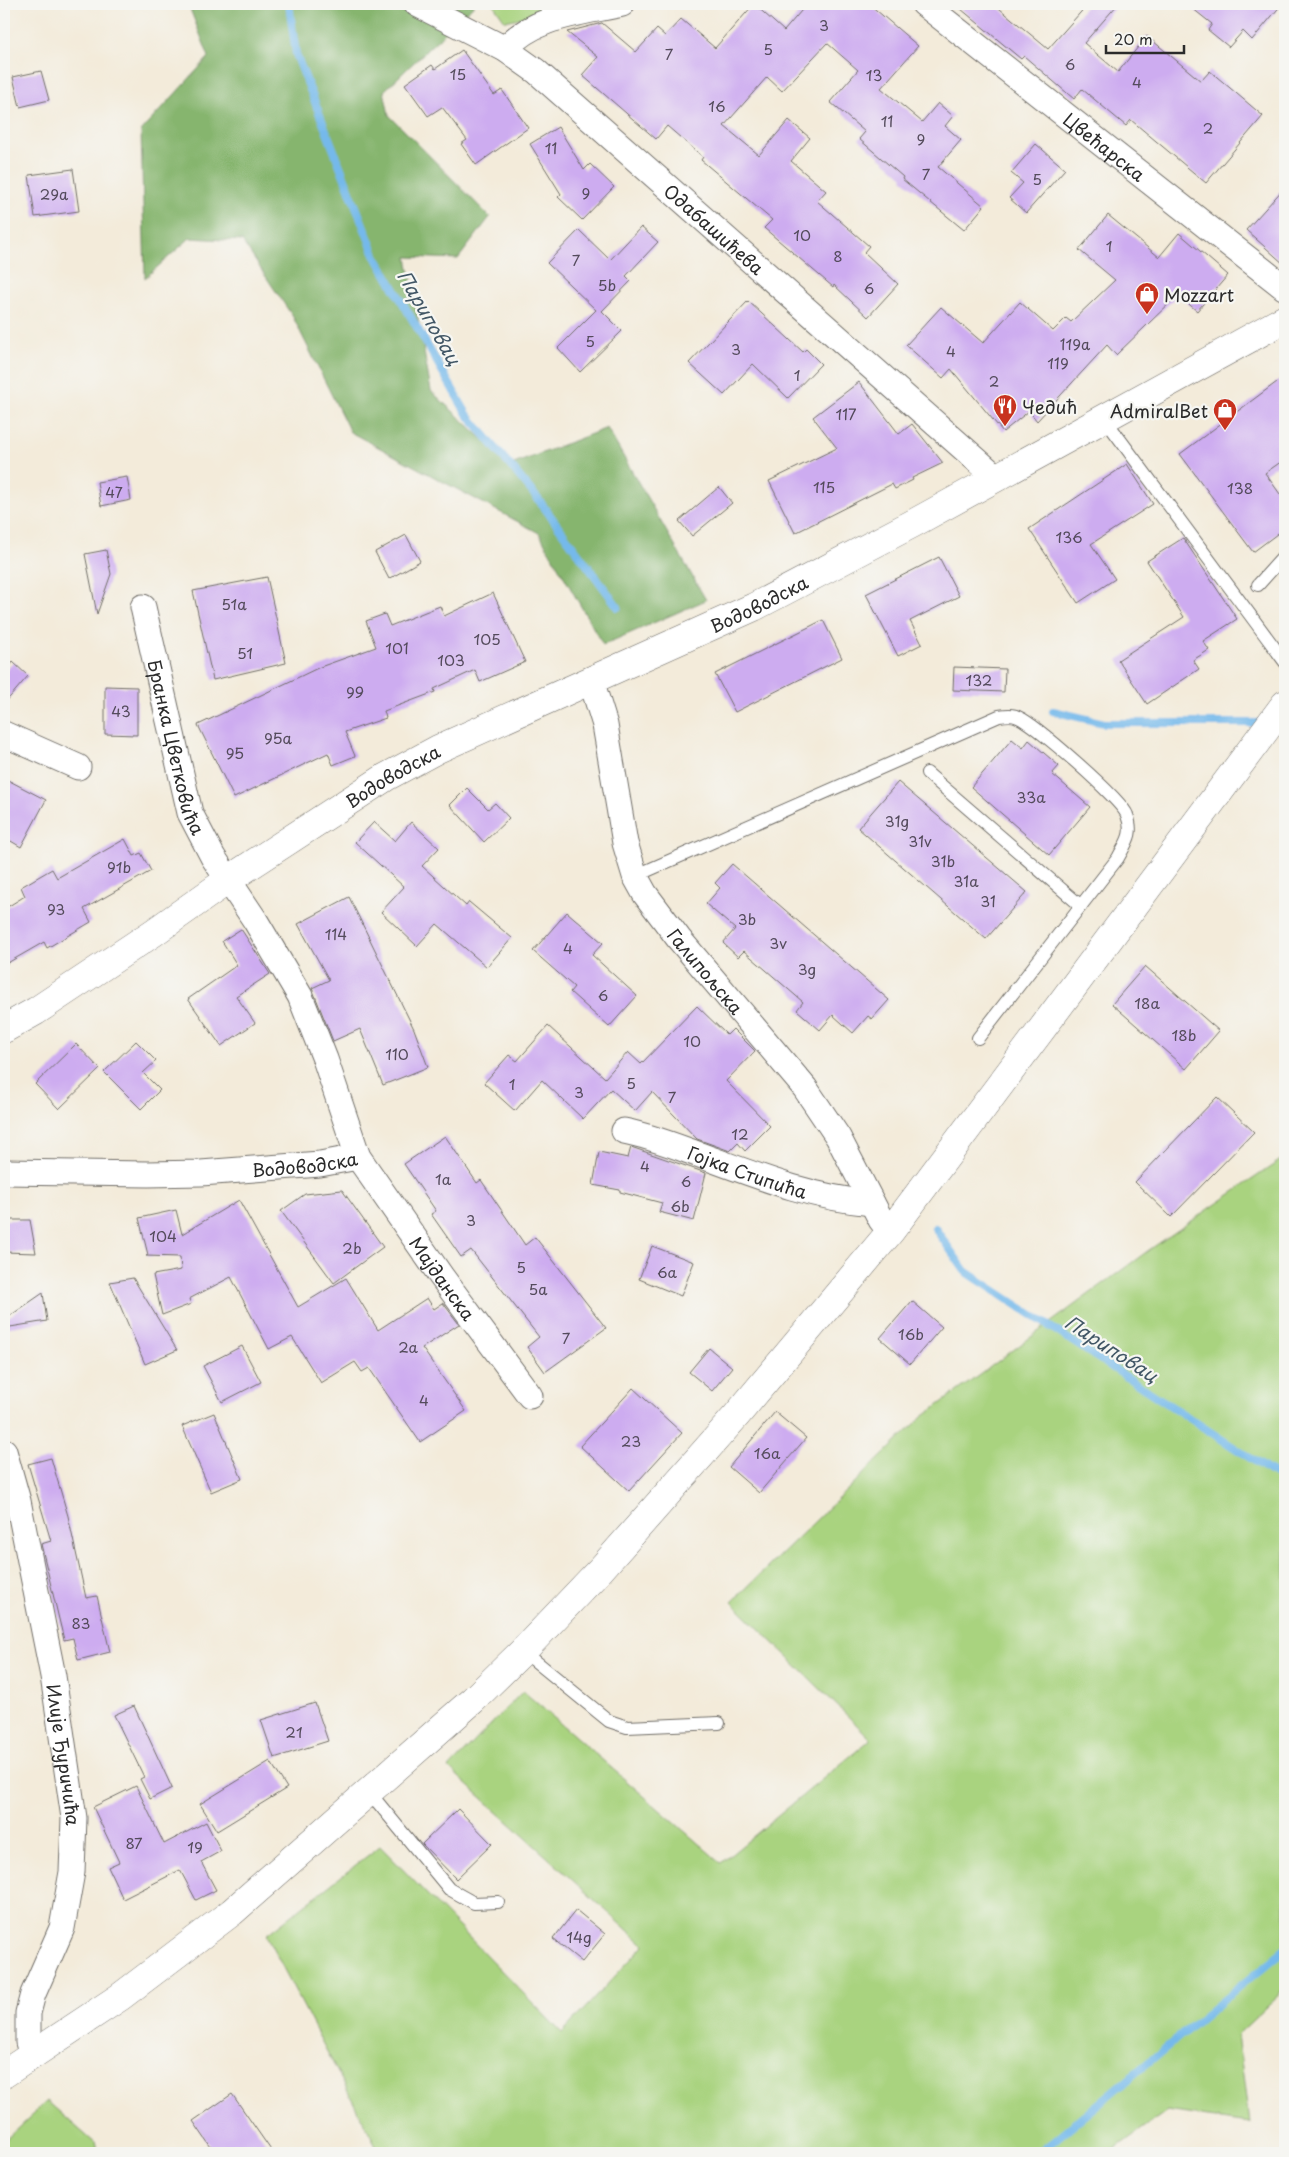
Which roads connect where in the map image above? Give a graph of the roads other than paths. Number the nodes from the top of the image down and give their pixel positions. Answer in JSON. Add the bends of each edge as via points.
{"nodes":[{"id":1,"x":417,"y":4,"type":"edge"},
{"id":2,"x":622,"y":4,"type":"edge"},
{"id":3,"x":924,"y":4,"type":"edge"},
{"id":4,"x":505,"y":49,"type":"junction"},
{"id":5,"x":1285,"y":288,"type":"edge"},
{"id":6,"x":1285,"y":319,"type":"edge"},
{"id":7,"x":1104,"y":418,"type":"junction"},
{"id":8,"x":996,"y":477,"type":"junction"},
{"id":9,"x":1285,"y":555,"type":"edge"},
{"id":10,"x":1258,"y":585,"type":"dead end"},
{"id":11,"x":143,"y":606,"type":"dead end"},
{"id":12,"x":1285,"y":662,"type":"edge"},
{"id":13,"x":591,"y":680,"type":"junction"},
{"id":14,"x":1285,"y":704,"type":"edge"},
{"id":15,"x":4,"y":734,"type":"edge"},
{"id":16,"x":78,"y":767,"type":"dead end"},
{"id":17,"x":927,"y":773,"type":"dead end"},
{"id":18,"x":635,"y":876,"type":"junction"},
{"id":19,"x":228,"y":880,"type":"junction"},
{"id":20,"x":1081,"y":906,"type":"junction"},
{"id":21,"x":4,"y":1029,"type":"edge"},
{"id":22,"x":978,"y":1038,"type":"dead end"},
{"id":23,"x":624,"y":1131,"type":"dead end"},
{"id":24,"x":358,"y":1157,"type":"junction"},
{"id":25,"x":4,"y":1172,"type":"edge"},
{"id":26,"x":872,"y":1203,"type":"junction"},
{"id":27,"x":890,"y":1232,"type":"junction"},
{"id":28,"x":530,"y":1396,"type":"dead end"},
{"id":29,"x":4,"y":1451,"type":"edge"},
{"id":30,"x":523,"y":1651,"type":"junction"},
{"id":31,"x":720,"y":1723,"type":"dead end"},
{"id":32,"x":370,"y":1793,"type":"junction"},
{"id":33,"x":498,"y":1902,"type":"dead end"},
{"id":34,"x":32,"y":2056,"type":"junction"},
{"id":35,"x":4,"y":2074,"type":"edge"}],
"edges":[{"from":1,"to":4,"type":"street","name":"Одабашићева"},
{"from":2,"to":4,"type":"street","via":[[545,21],[514,39]]},
{"from":3,"to":5,"type":"street","name":"Цвећарска"},
{"from":4,"to":8,"type":"street","name":"Одабашићева","via":[[536,71]]},
{"from":6,"to":7,"type":"main road","name":"Водоводска"},
{"from":7,"to":8,"type":"main road","name":"Водоводска"},
{"from":7,"to":12,"type":"lane"},
{"from":8,"to":13,"type":"main road","name":"Водоводска","via":[[754,606]]},
{"from":9,"to":10,"type":"lane"},
{"from":11,"to":19,"type":"street","name":"Бранка Цветковића","via":[[188,806]]},
{"from":13,"to":18,"type":"street","name":"Галипољска","via":[[605,725]]},
{"from":13,"to":19,"type":"main road","name":"Водоводска","via":[[438,749],[386,777]]},
{"from":14,"to":27,"type":"main road"},
{"from":15,"to":16,"type":"street"},
{"from":17,"to":20,"type":"lane"},
{"from":18,"to":20,"type":"lane","via":[[999,716],[1008,715],[1018,716],[1042,734],[1117,799],[1127,814],[1131,834],[1118,858]]},
{"from":18,"to":26,"type":"street","name":"Галипољска","via":[[679,939],[805,1088],[838,1137]]},
{"from":19,"to":21,"type":"main road","name":"Водоводска","via":[[36,1011]]},
{"from":19,"to":24,"type":"street","name":"Водоводска","via":[[300,996],[326,1059]]},
{"from":20,"to":22,"type":"lane"},
{"from":23,"to":26,"type":"street","name":"Гојка Стипића","via":[[798,1190]]},
{"from":24,"to":25,"type":"street","name":"Водоводска","via":[[320,1164],[202,1173]]},
{"from":24,"to":28,"type":"street","name":"Мајданска"},
{"from":26,"to":27,"type":"street","name":"Галипољска"},
{"from":27,"to":30,"type":"main road","via":[[736,1416]]},
{"from":29,"to":34,"type":"street","name":"Илије Ђуричића","via":[[18,1501],[53,1676],[74,1818],[73,1862],[62,1928],[28,2013],[28,2042]]},
{"from":30,"to":31,"type":"lane","via":[[609,1721],[627,1727]]},
{"from":30,"to":32,"type":"main road"},
{"from":32,"to":33,"type":"lane","via":[[449,1889],[474,1903]]},
{"from":32,"to":34,"type":"main road","via":[[232,1912],[120,1997]]},
{"from":34,"to":35,"type":"main road"}]}
